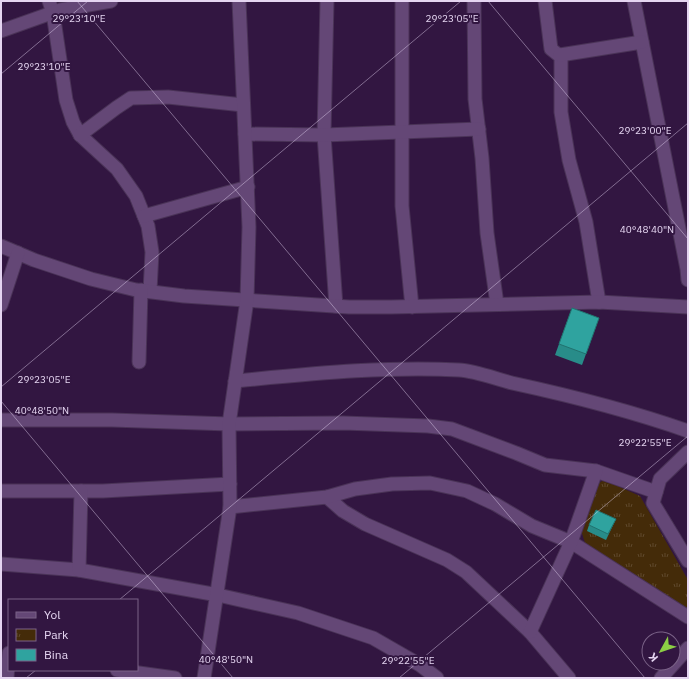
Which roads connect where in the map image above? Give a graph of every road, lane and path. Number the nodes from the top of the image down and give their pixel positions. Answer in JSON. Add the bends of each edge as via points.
{"nodes":[{"id":1,"x":111,"y":1,"type":"edge"},
{"id":2,"x":239,"y":1,"type":"edge"},
{"id":3,"x":327,"y":1,"type":"edge"},
{"id":4,"x":402,"y":1,"type":"edge"},
{"id":5,"x":474,"y":1,"type":"edge"},
{"id":6,"x":545,"y":1,"type":"edge"},
{"id":7,"x":634,"y":1,"type":"edge"},
{"id":8,"x":51,"y":7,"type":"edge"},
{"id":9,"x":1,"y":31,"type":"edge"},
{"id":10,"x":642,"y":42,"type":"junction"},
{"id":11,"x":560,"y":56,"type":"junction"},
{"id":12,"x":243,"y":106,"type":"junction"},
{"id":13,"x":479,"y":129,"type":"junction"},
{"id":14,"x":401,"y":132,"type":"junction"},
{"id":15,"x":80,"y":134,"type":"junction"},
{"id":16,"x":245,"y":134,"type":"junction"},
{"id":17,"x":324,"y":135,"type":"junction"},
{"id":18,"x":248,"y":187,"type":"junction"},
{"id":19,"x":144,"y":216,"type":"junction"},
{"id":20,"x":1,"y":246,"type":"edge"},
{"id":21,"x":18,"y":253,"type":"junction"},
{"id":22,"x":688,"y":280,"type":"edge"},
{"id":23,"x":146,"y":291,"type":"junction"},
{"id":24,"x":247,"y":300,"type":"junction"},
{"id":25,"x":2,"y":302,"type":"edge"},
{"id":26,"x":599,"y":302,"type":"junction"},
{"id":27,"x":497,"y":304,"type":"junction"},
{"id":28,"x":336,"y":306,"type":"junction"},
{"id":29,"x":412,"y":307,"type":"junction"},
{"id":30,"x":688,"y":307,"type":"edge"},
{"id":31,"x":139,"y":362,"type":"dead end"},
{"id":32,"x":236,"y":381,"type":"junction"},
{"id":33,"x":1,"y":420,"type":"edge"},
{"id":34,"x":229,"y":424,"type":"junction"},
{"id":35,"x":688,"y":431,"type":"edge"},
{"id":36,"x":688,"y":452,"type":"edge"},
{"id":37,"x":596,"y":471,"type":"junction"},
{"id":38,"x":230,"y":484,"type":"junction"},
{"id":39,"x":1,"y":491,"type":"edge"},
{"id":40,"x":81,"y":491,"type":"junction"},
{"id":41,"x":656,"y":492,"type":"junction"},
{"id":42,"x":327,"y":497,"type":"junction"},
{"id":43,"x":230,"y":507,"type":"junction"},
{"id":44,"x":571,"y":542,"type":"junction"},
{"id":45,"x":688,"y":561,"type":"edge"},
{"id":46,"x":1,"y":564,"type":"edge"},
{"id":47,"x":79,"y":570,"type":"junction"},
{"id":48,"x":218,"y":596,"type":"junction"},
{"id":49,"x":688,"y":617,"type":"edge"},
{"id":50,"x":530,"y":632,"type":"junction"},
{"id":51,"x":688,"y":648,"type":"edge"},
{"id":52,"x":8,"y":666,"type":"edge"},
{"id":53,"x":124,"y":671,"type":"edge"},
{"id":54,"x":7,"y":678,"type":"edge"},
{"id":55,"x":175,"y":678,"type":"edge"},
{"id":56,"x":204,"y":678,"type":"edge"},
{"id":57,"x":437,"y":678,"type":"edge"},
{"id":58,"x":569,"y":678,"type":"edge"},
{"id":59,"x":662,"y":678,"type":"edge"}],
"edges":[{"from":1,"to":8,"type":"street","via":[[60,10]]},
{"from":2,"to":12,"type":"street"},
{"from":3,"to":17,"type":"street"},
{"from":4,"to":14,"type":"street"},
{"from":5,"to":13,"type":"street","via":[[475,99]]},
{"from":6,"to":11,"type":"street","via":[[551,49]]},
{"from":7,"to":10,"type":"street"},
{"from":8,"to":9,"type":"street"},
{"from":8,"to":15,"type":"street","via":[[66,100]]},
{"from":10,"to":11,"type":"street"},
{"from":10,"to":22,"type":"street"},
{"from":11,"to":26,"type":"street","via":[[561,112],[569,160],[586,222]]},
{"from":12,"to":15,"type":"street","via":[[168,97],[131,98]]},
{"from":12,"to":16,"type":"street"},
{"from":13,"to":14,"type":"street"},
{"from":13,"to":27,"type":"street","via":[[487,233]]},
{"from":14,"to":17,"type":"street"},
{"from":14,"to":29,"type":"street","via":[[402,206]]},
{"from":15,"to":19,"type":"street","via":[[117,168],[136,196]]},
{"from":16,"to":17,"type":"street"},
{"from":16,"to":18,"type":"street"},
{"from":17,"to":28,"type":"street"},
{"from":18,"to":19,"type":"street"},
{"from":18,"to":24,"type":"street"},
{"from":19,"to":23,"type":"street","via":[[152,252]]},
{"from":20,"to":21,"type":"street"},
{"from":21,"to":23,"type":"street","via":[[91,279]]},
{"from":21,"to":25,"type":"street"},
{"from":23,"to":24,"type":"street"},
{"from":23,"to":31,"type":"street"},
{"from":24,"to":28,"type":"street"},
{"from":24,"to":32,"type":"street"},
{"from":26,"to":27,"type":"street"},
{"from":26,"to":30,"type":"street"},
{"from":27,"to":29,"type":"street"},
{"from":28,"to":29,"type":"street"},
{"from":32,"to":34,"type":"street"},
{"from":32,"to":35,"type":"street","via":[[394,369],[462,370],[558,393]]},
{"from":33,"to":34,"type":"street"},
{"from":34,"to":37,"type":"street","via":[[343,423],[452,429],[545,465]]},
{"from":34,"to":38,"type":"street"},
{"from":36,"to":41,"type":"street","via":[[660,479]]},
{"from":37,"to":41,"type":"street"},
{"from":37,"to":44,"type":"street"},
{"from":38,"to":40,"type":"street"},
{"from":38,"to":43,"type":"street"},
{"from":39,"to":40,"type":"street"},
{"from":40,"to":47,"type":"street"},
{"from":41,"to":45,"type":"street","via":[[653,503]]},
{"from":42,"to":43,"type":"street"},
{"from":42,"to":44,"type":"street","via":[[392,484],[430,483],[467,491],[532,526]]},
{"from":42,"to":50,"type":"street","via":[[343,511],[365,524],[447,560],[466,572]]},
{"from":43,"to":48,"type":"street"},
{"from":44,"to":49,"type":"street"},
{"from":44,"to":50,"type":"street"},
{"from":46,"to":47,"type":"street"},
{"from":47,"to":48,"type":"street"},
{"from":48,"to":56,"type":"street"},
{"from":48,"to":57,"type":"street","via":[[298,613],[373,638],[420,665]]},
{"from":50,"to":58,"type":"street"},
{"from":51,"to":59,"type":"street"},
{"from":52,"to":54,"type":"street"},
{"from":53,"to":55,"type":"street"}]}
